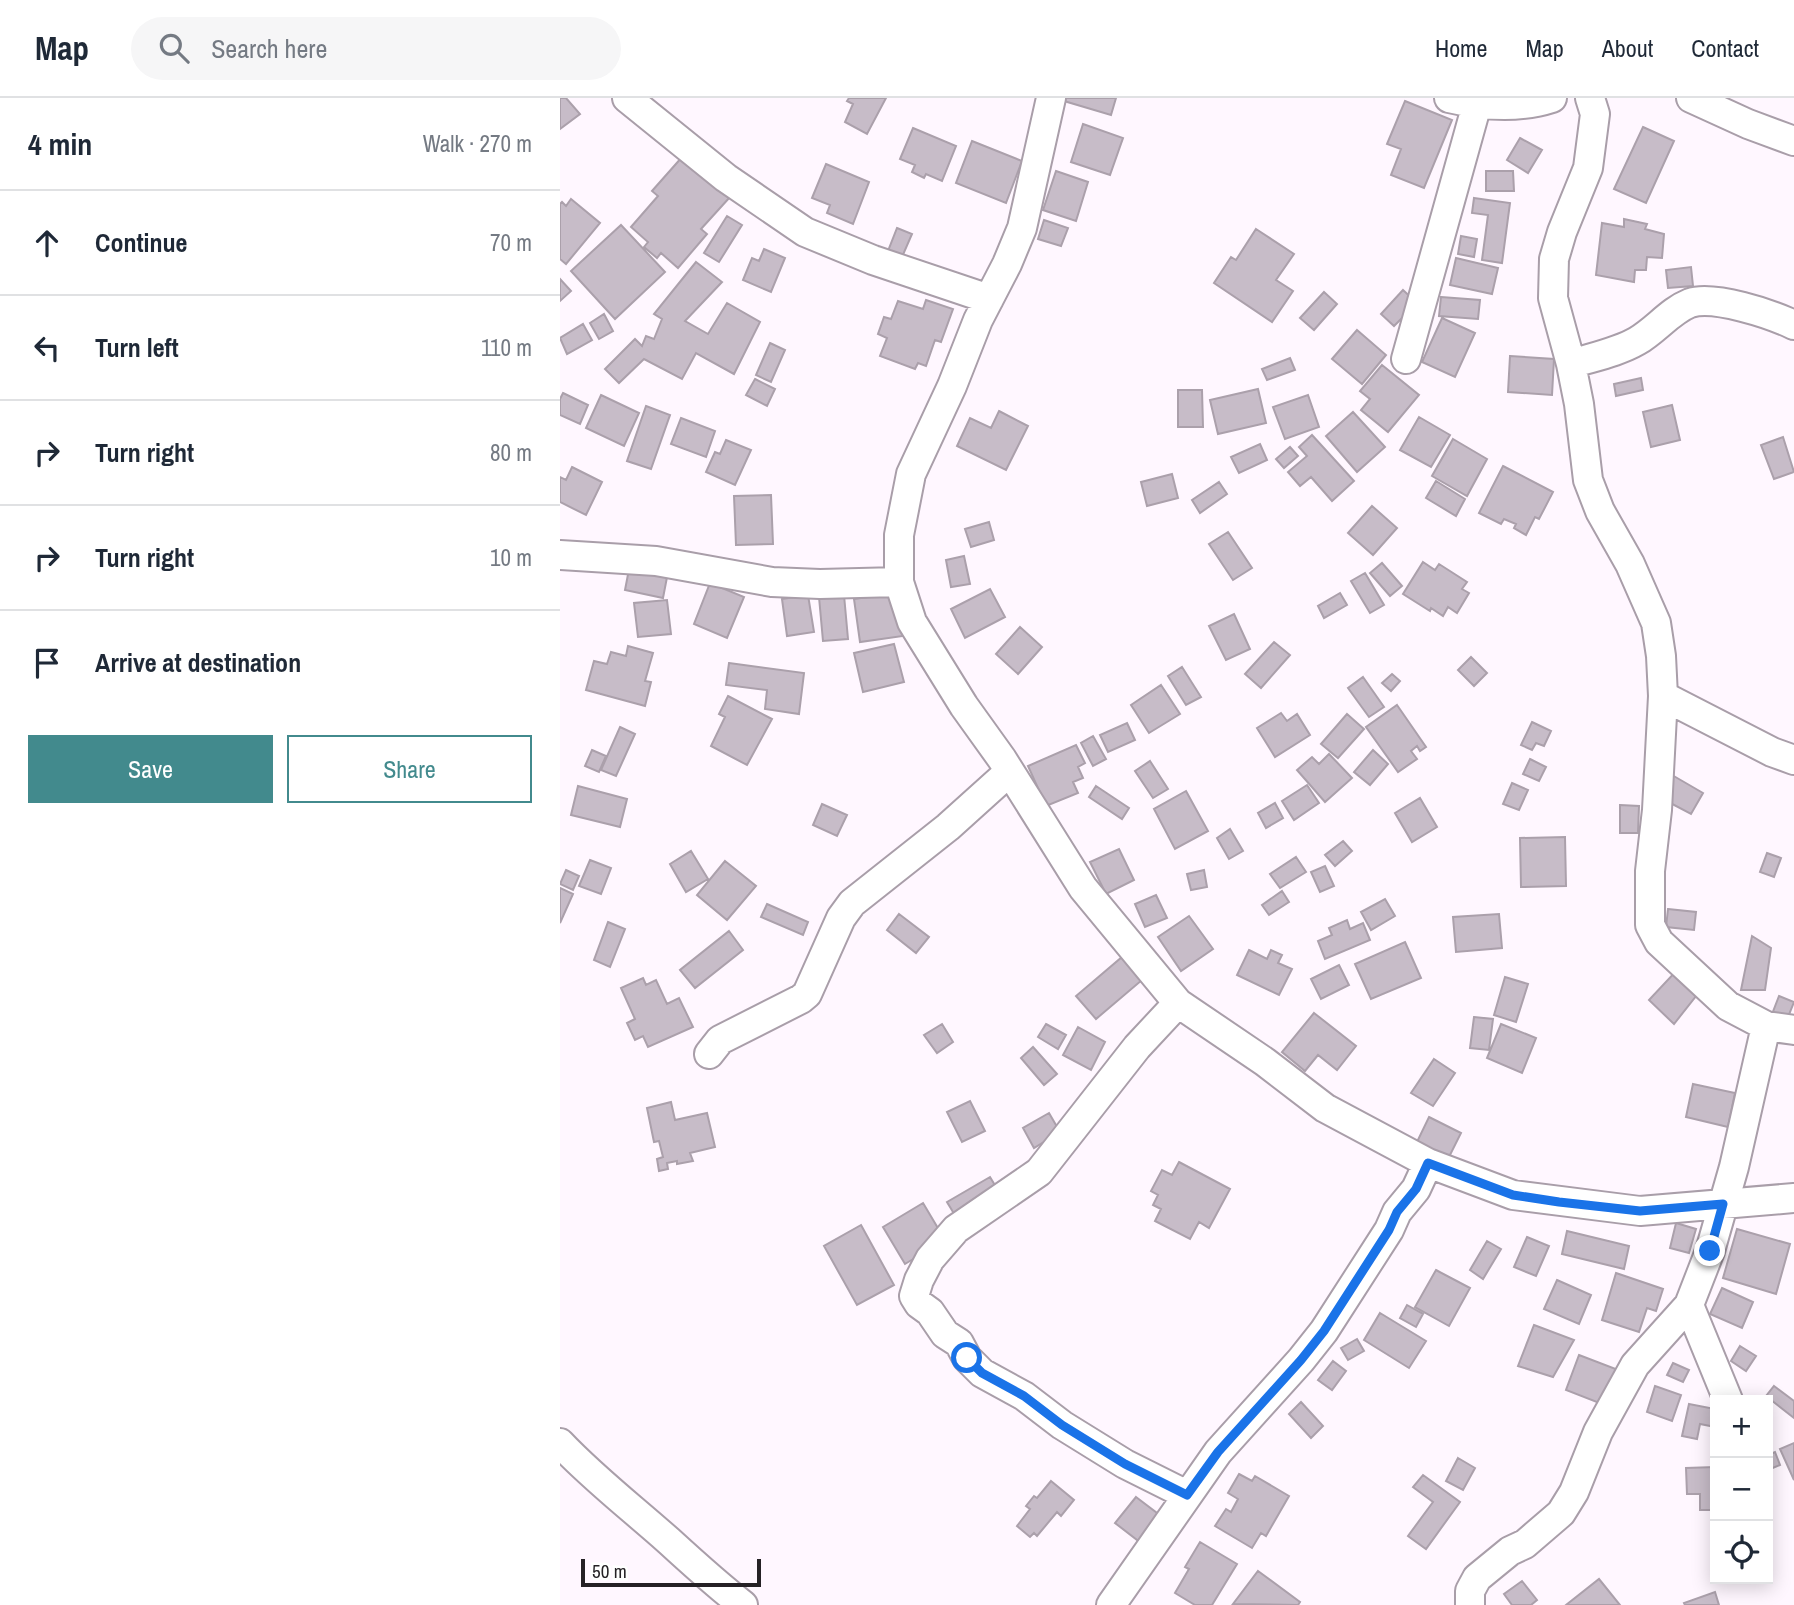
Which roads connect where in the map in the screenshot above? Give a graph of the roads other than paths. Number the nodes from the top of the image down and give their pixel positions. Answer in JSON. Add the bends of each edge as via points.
{"nodes":[{"id":1,"x":627,"y":98,"type":"edge"},
{"id":2,"x":1051,"y":98,"type":"edge"},
{"id":3,"x":1449,"y":98,"type":"edge"},
{"id":4,"x":1552,"y":98,"type":"edge"},
{"id":5,"x":1590,"y":98,"type":"edge"},
{"id":6,"x":1691,"y":98,"type":"edge"},
{"id":7,"x":1477,"y":104,"type":"junction"},
{"id":8,"x":1794,"y":141,"type":"edge"},
{"id":9,"x":989,"y":299,"type":"junction"},
{"id":10,"x":1794,"y":324,"type":"edge"},
{"id":11,"x":1406,"y":359,"type":"dead end"},
{"id":12,"x":1572,"y":364,"type":"junction"},
{"id":13,"x":560,"y":555,"type":"edge"},
{"id":14,"x":899,"y":582,"type":"junction"},
{"id":15,"x":1663,"y":696,"type":"junction"},
{"id":16,"x":1794,"y":760,"type":"edge"},
{"id":17,"x":1009,"y":772,"type":"junction"},
{"id":18,"x":1178,"y":1003,"type":"junction"},
{"id":19,"x":1780,"y":1028,"type":"edge"},
{"id":20,"x":709,"y":1054,"type":"dead end"},
{"id":21,"x":1428,"y":1163,"type":"junction"},
{"id":22,"x":1794,"y":1198,"type":"edge"},
{"id":23,"x":1723,"y":1204,"type":"junction"},
{"id":24,"x":1689,"y":1305,"type":"junction"},
{"id":25,"x":1726,"y":1395,"type":"edge"},
{"id":26,"x":560,"y":1443,"type":"edge"},
{"id":27,"x":1187,"y":1495,"type":"junction"},
{"id":28,"x":1121,"y":1600,"type":"edge"},
{"id":29,"x":743,"y":1605,"type":"edge"},
{"id":30,"x":1470,"y":1605,"type":"edge"}],
"edges":[{"from":1,"to":9,"type":"street","via":[[726,178],[805,232]]},
{"from":2,"to":9,"type":"street","via":[[1022,228]]},
{"from":3,"to":7,"type":"street"},
{"from":4,"to":7,"type":"street","via":[[1513,105]]},
{"from":5,"to":12,"type":"street","via":[[1595,114],[1588,168],[1554,259],[1553,299]]},
{"from":6,"to":8,"type":"street"},
{"from":7,"to":11,"type":"street"},
{"from":9,"to":14,"type":"street","via":[[911,474],[899,535]]},
{"from":10,"to":12,"type":"street","via":[[1745,307],[1691,303],[1636,342]]},
{"from":12,"to":15,"type":"street","via":[[1588,480],[1656,624]]},
{"from":13,"to":14,"type":"street","via":[[656,561],[772,582]]},
{"from":14,"to":17,"type":"street","via":[[912,622]]},
{"from":15,"to":16,"type":"street"},
{"from":15,"to":19,"type":"street","via":[[1650,925],[1658,942],[1728,1006]]},
{"from":17,"to":18,"type":"street","via":[[1083,888]]},
{"from":17,"to":20,"type":"street","via":[[852,904],[807,994],[720,1040]]},
{"from":18,"to":21,"type":"street","via":[[1325,1108]]},
{"from":18,"to":27,"type":"street","via":[[1137,1047],[1039,1172],[956,1229],[930,1259],[914,1296],[982,1373],[1125,1464]]},
{"from":19,"to":23,"type":"street"},
{"from":21,"to":23,"type":"street","via":[[1513,1195],[1559,1202],[1640,1211]]},
{"from":21,"to":27,"type":"street","via":[[1324,1331],[1218,1452]]},
{"from":22,"to":23,"type":"street"},
{"from":23,"to":24,"type":"street"},
{"from":24,"to":25,"type":"street"},
{"from":24,"to":30,"type":"street","via":[[1635,1366],[1561,1513],[1477,1578],[1469,1591]]},
{"from":26,"to":29,"type":"street","via":[[593,1477]]},
{"from":27,"to":28,"type":"street"}]}
